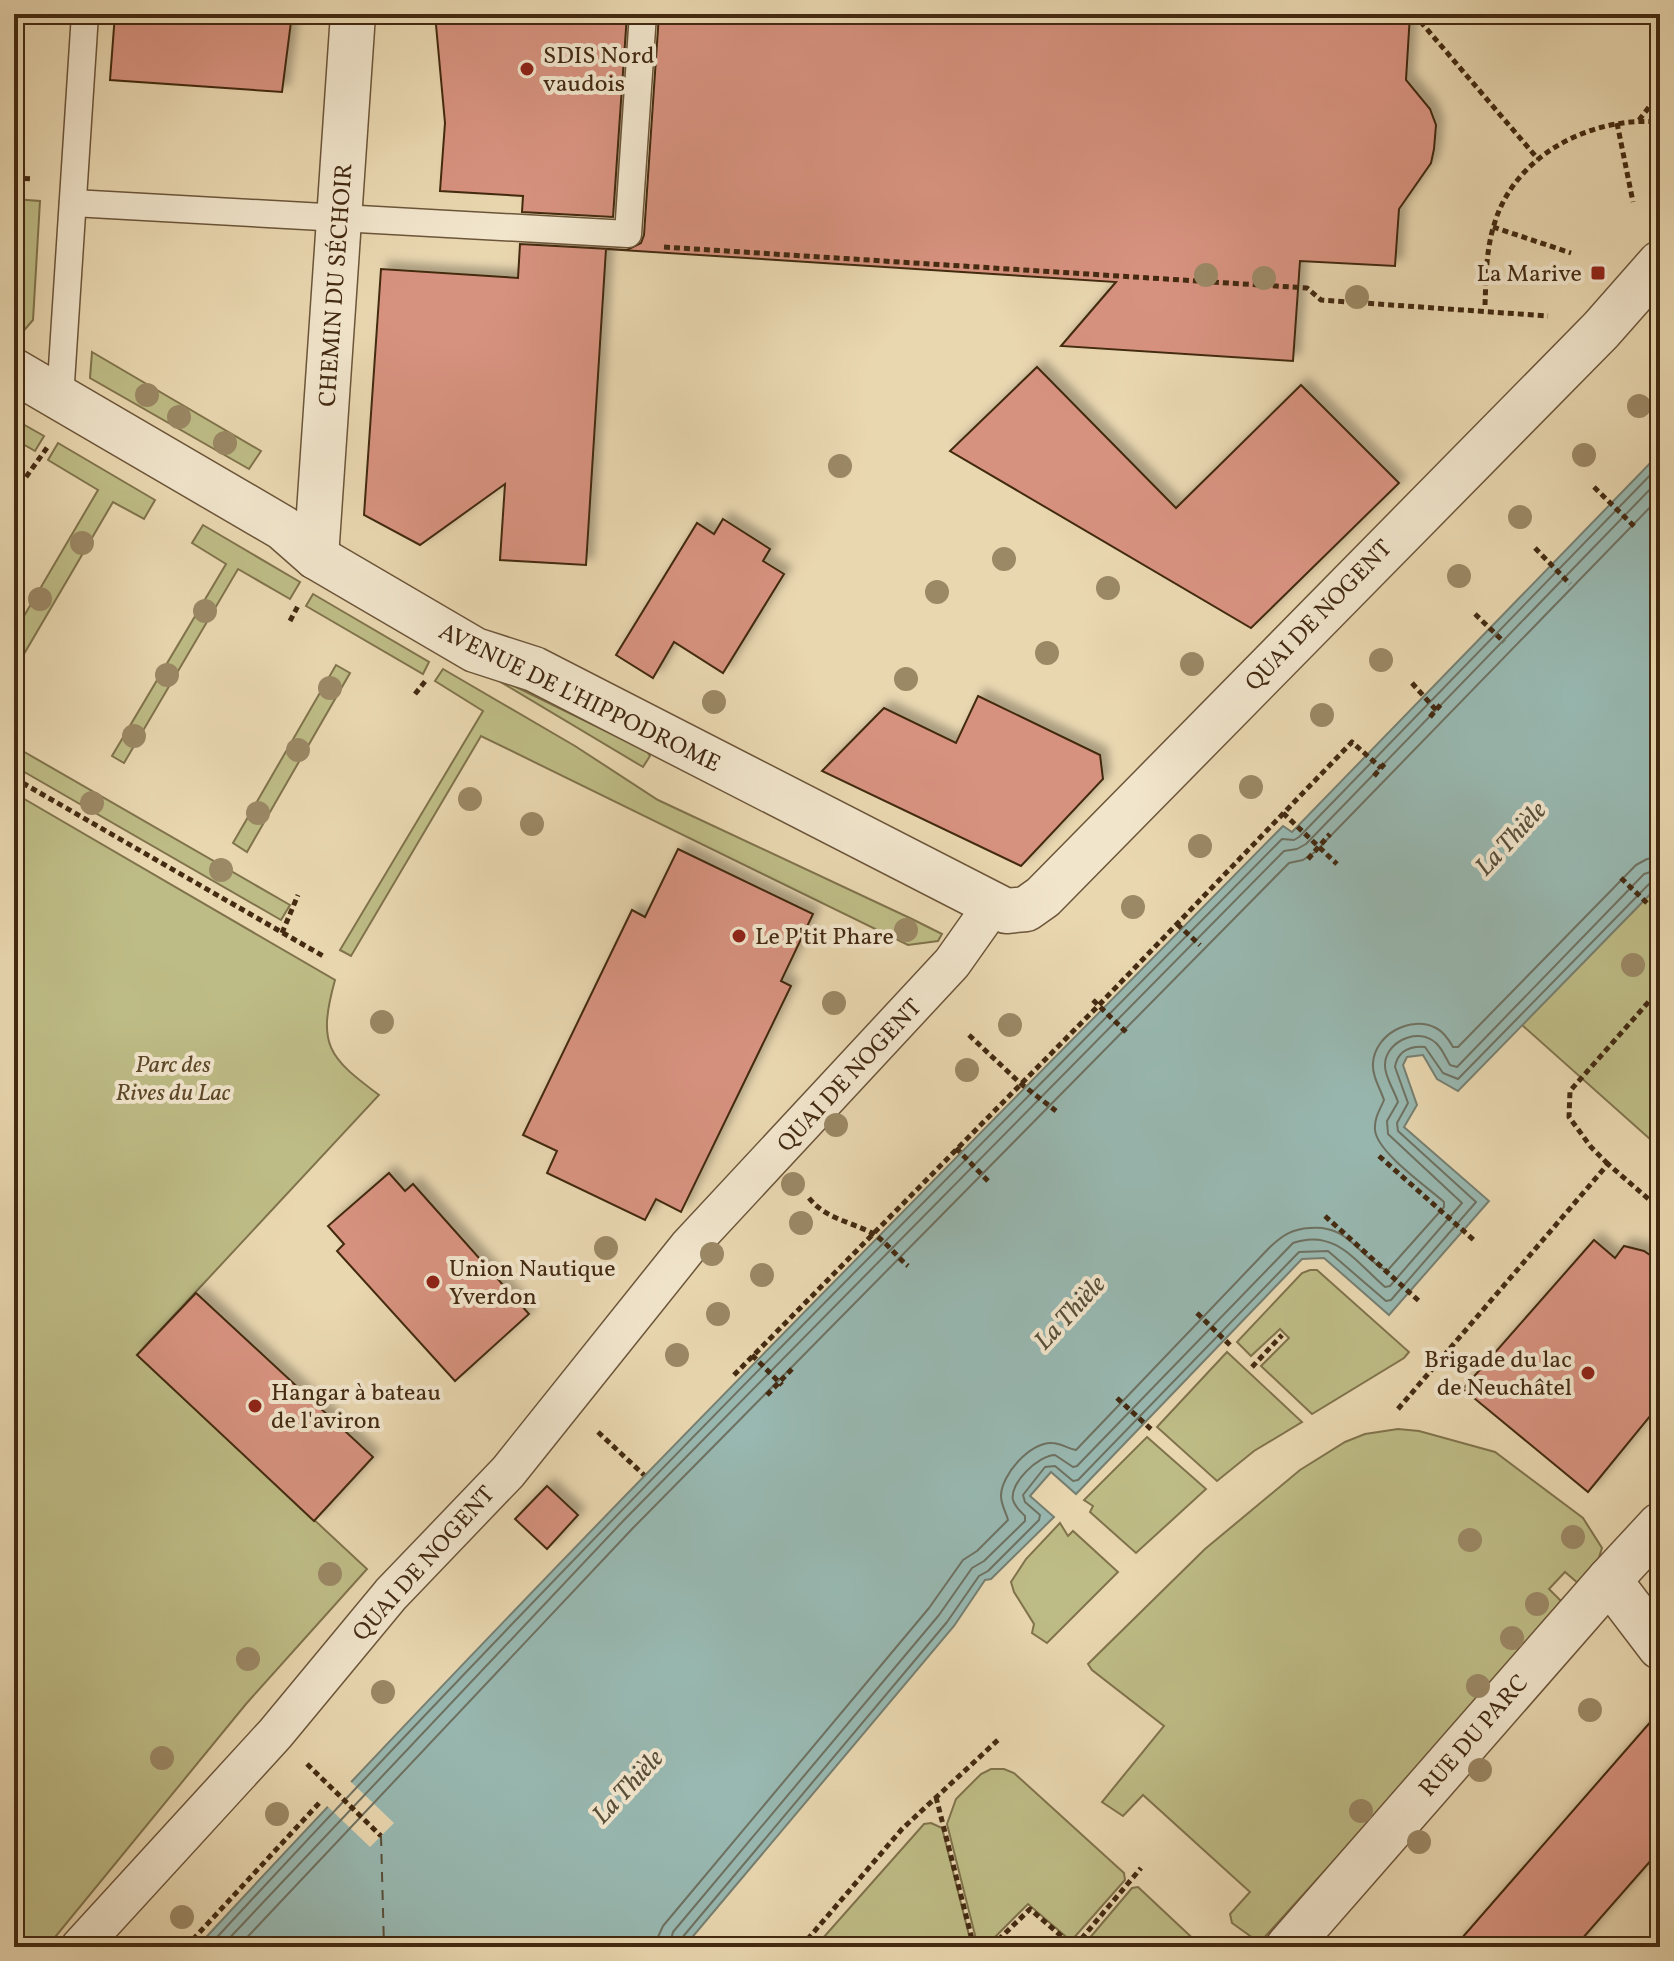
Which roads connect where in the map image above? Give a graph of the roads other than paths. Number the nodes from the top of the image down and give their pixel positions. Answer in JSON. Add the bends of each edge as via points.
{"nodes":[{"id":1,"x":85,"y":14,"type":"edge"},
{"id":2,"x":353,"y":14,"type":"edge"},
{"id":3,"x":643,"y":14,"type":"edge"},
{"id":4,"x":73,"y":203,"type":"junction"},
{"id":5,"x":339,"y":218,"type":"junction"},
{"id":6,"x":1660,"y":263,"type":"edge"},
{"id":7,"x":14,"y":371,"type":"edge"},
{"id":8,"x":60,"y":398,"type":"junction"},
{"id":9,"x":316,"y":557,"type":"junction"},
{"id":10,"x":993,"y":905,"type":"junction"},
{"id":11,"x":1660,"y":1525,"type":"edge"},
{"id":12,"x":1609,"y":1580,"type":"junction"},
{"id":13,"x":1660,"y":1647,"type":"edge"},
{"id":14,"x":80,"y":1947,"type":"edge"},
{"id":15,"x":1288,"y":1947,"type":"edge"}],
"edges":[{"from":1,"to":4,"type":"lane"},
{"from":2,"to":5,"type":"street","name":"CHEMIN DU SÉCHOIR"},
{"from":3,"to":5,"type":"lane","via":[[628,234]]},
{"from":4,"to":5,"type":"lane"},
{"from":4,"to":8,"type":"lane"},
{"from":5,"to":9,"type":"street","name":"CHEMIN DU SÉCHOIR"},
{"from":6,"to":10,"type":"street","name":"QUAI DE NOGENT","via":[[1601,330],[1043,897],[1026,909],[1006,911]]},
{"from":7,"to":8,"type":"street","name":"AVENUE DE L'HIPPODROME"},
{"from":8,"to":9,"type":"street","name":"AVENUE DE L'HIPPODROME","via":[[283,528]]},
{"from":9,"to":10,"type":"street","name":"AVENUE DE L'HIPPODROME","via":[[475,650],[534,669]]},
{"from":10,"to":14,"type":"street","name":"QUAI DE NOGENT","via":[[952,963],[688,1247],[508,1472],[391,1594],[275,1734]]},
{"from":11,"to":12,"type":"street","name":"RUE DU PARC"},
{"from":12,"to":13,"type":"street"},
{"from":12,"to":15,"type":"street","name":"RUE DU PARC"}]}
